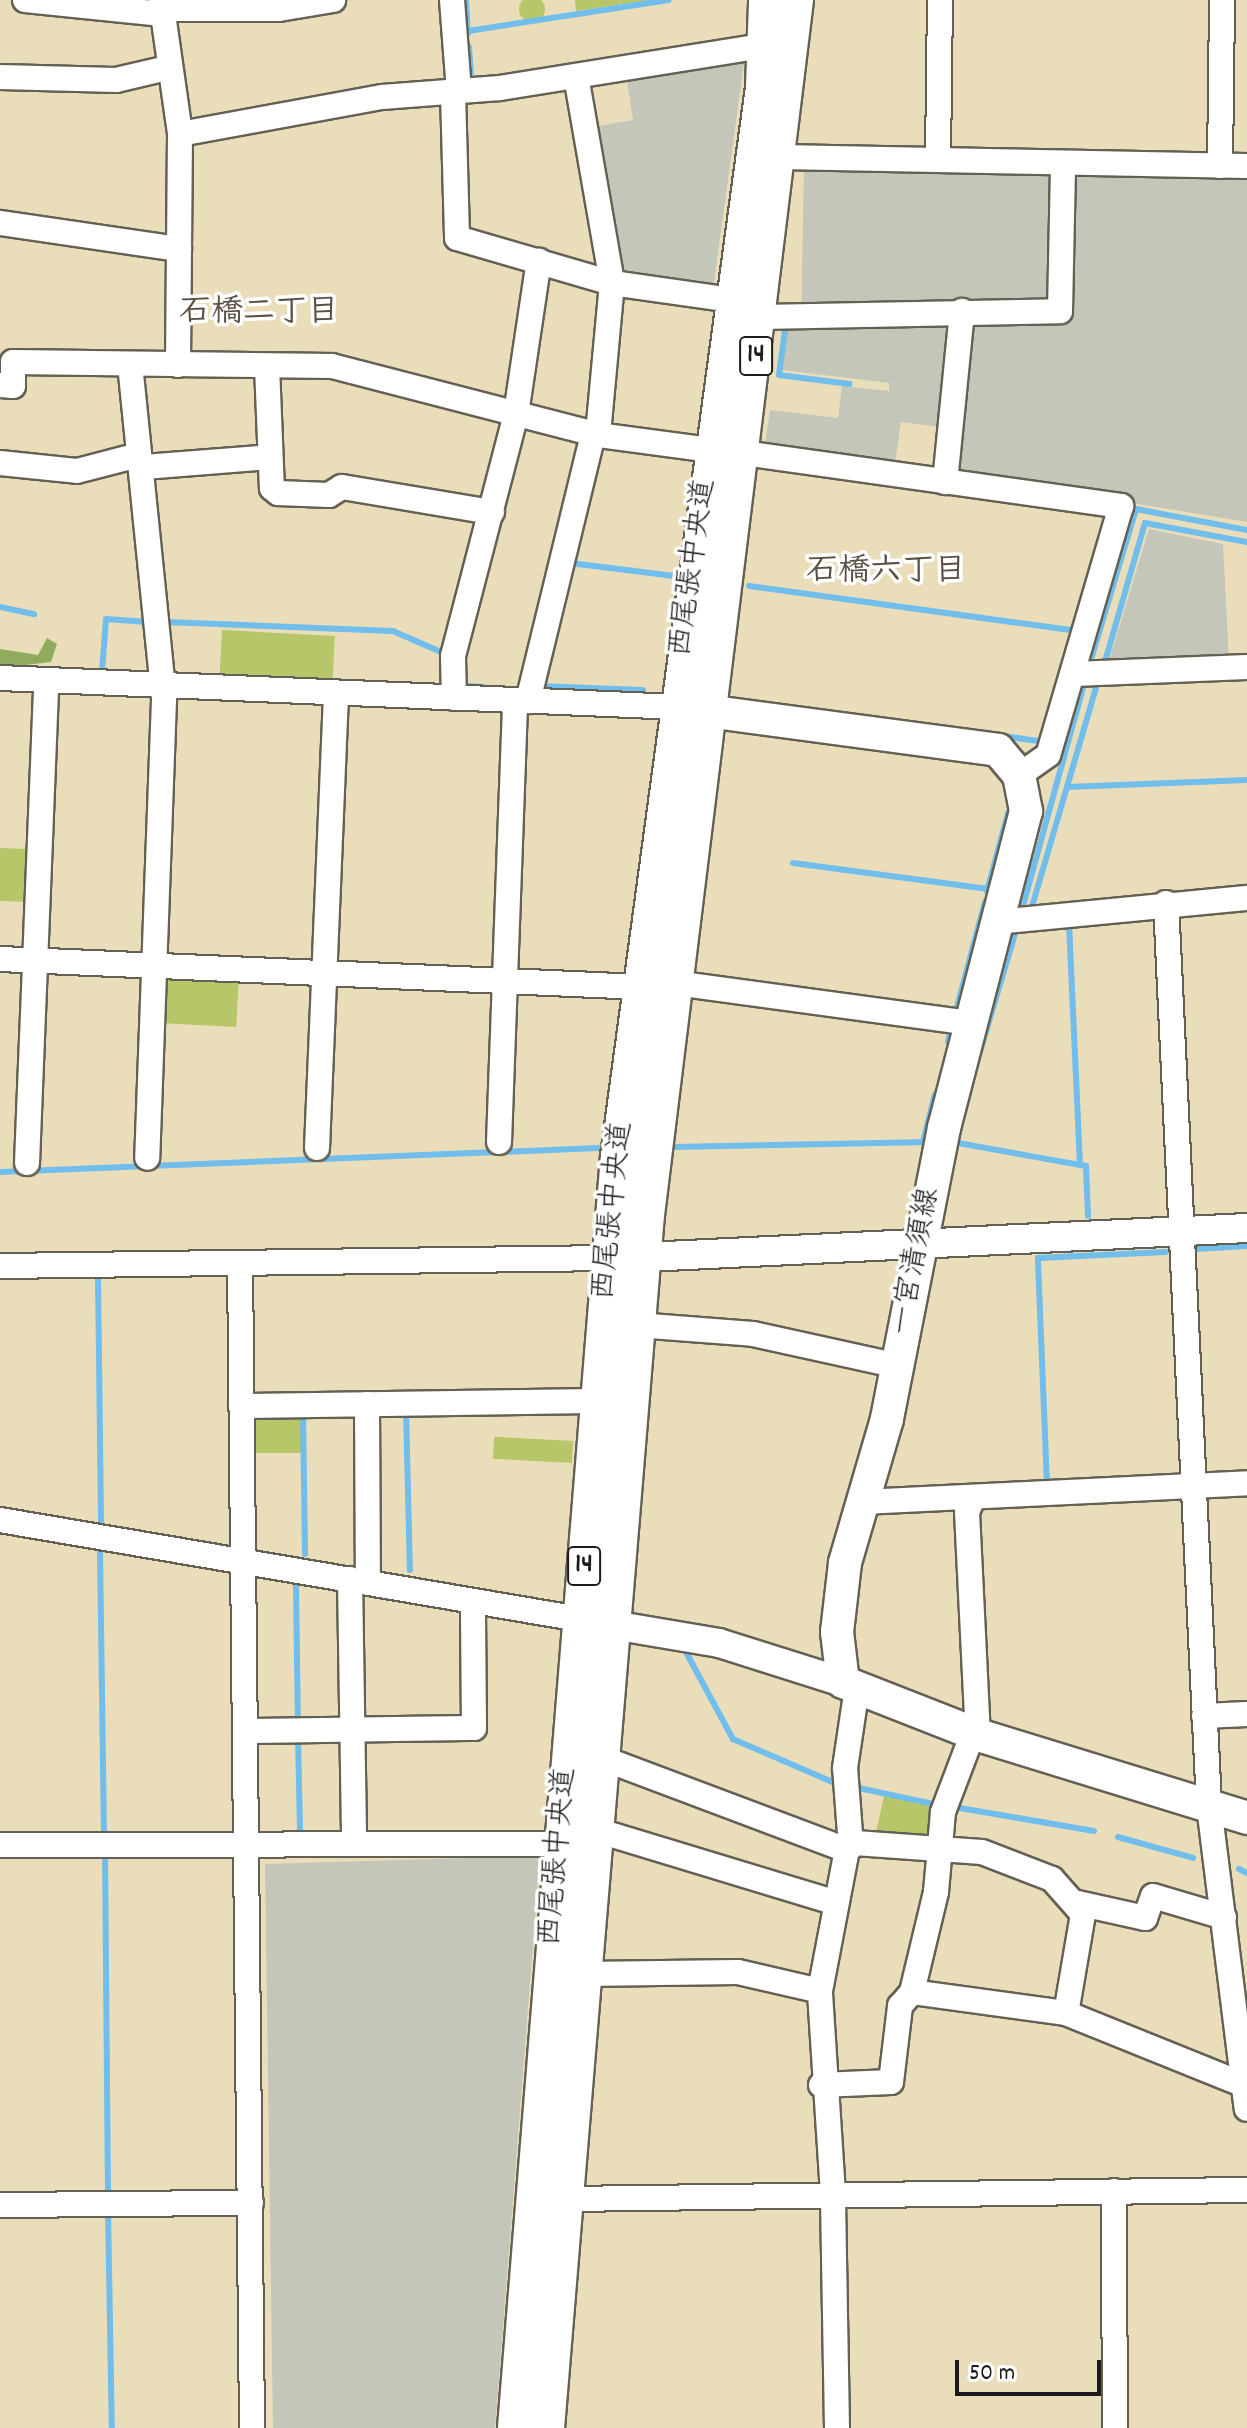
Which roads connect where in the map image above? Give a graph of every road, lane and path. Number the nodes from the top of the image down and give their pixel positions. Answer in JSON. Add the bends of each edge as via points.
{"nodes":[{"id":1,"x":25,"y":0,"type":"edge"},
{"id":2,"x":333,"y":0,"type":"edge"},
{"id":3,"x":452,"y":0,"type":"edge"},
{"id":4,"x":767,"y":0,"type":"edge"},
{"id":5,"x":795,"y":0,"type":"edge"},
{"id":6,"x":940,"y":0,"type":"edge"},
{"id":7,"x":1222,"y":0,"type":"edge"},
{"id":8,"x":162,"y":8,"type":"edge"},
{"id":9,"x":767,"y":45,"type":"junction"},
{"id":10,"x":167,"y":68,"type":"junction"},
{"id":11,"x":576,"y":76,"type":"junction"},
{"id":12,"x":0,"y":77,"type":"edge"},
{"id":13,"x":456,"y":92,"type":"junction"},
{"id":14,"x":180,"y":134,"type":"junction"},
{"id":15,"x":780,"y":157,"type":"junction"},
{"id":16,"x":938,"y":160,"type":"junction"},
{"id":17,"x":1063,"y":163,"type":"junction"},
{"id":18,"x":1220,"y":166,"type":"junction"},
{"id":19,"x":1247,"y":166,"type":"edge"},
{"id":20,"x":0,"y":223,"type":"edge"},
{"id":21,"x":179,"y":249,"type":"junction"},
{"id":22,"x":539,"y":261,"type":"junction"},
{"id":23,"x":612,"y":283,"type":"junction"},
{"id":24,"x":746,"y":308,"type":"junction"},
{"id":25,"x":962,"y":311,"type":"junction"},
{"id":26,"x":130,"y":364,"type":"junction"},
{"id":27,"x":178,"y":365,"type":"junction"},
{"id":28,"x":267,"y":366,"type":"junction"},
{"id":29,"x":0,"y":385,"type":"edge"},
{"id":30,"x":516,"y":414,"type":"junction"},
{"id":31,"x":595,"y":434,"type":"junction"},
{"id":32,"x":727,"y":452,"type":"junction"},
{"id":33,"x":270,"y":457,"type":"junction"},
{"id":34,"x":139,"y":462,"type":"junction"},
{"id":35,"x":0,"y":463,"type":"edge"},
{"id":36,"x":945,"y":482,"type":"junction"},
{"id":37,"x":492,"y":512,"type":"junction"},
{"id":38,"x":1247,"y":667,"type":"edge"},
{"id":39,"x":1084,"y":674,"type":"junction"},
{"id":40,"x":0,"y":678,"type":"edge"},
{"id":41,"x":46,"y":680,"type":"junction"},
{"id":42,"x":162,"y":685,"type":"junction"},
{"id":43,"x":336,"y":693,"type":"junction"},
{"id":44,"x":454,"y":698,"type":"junction"},
{"id":45,"x":521,"y":700,"type":"junction"},
{"id":46,"x":694,"y":709,"type":"junction"},
{"id":47,"x":1019,"y":775,"type":"junction"},
{"id":48,"x":1247,"y":898,"type":"edge"},
{"id":49,"x":1166,"y":903,"type":"junction"},
{"id":50,"x":1010,"y":921,"type":"junction"},
{"id":51,"x":0,"y":959,"type":"edge"},
{"id":52,"x":34,"y":960,"type":"junction"},
{"id":53,"x":154,"y":966,"type":"junction"},
{"id":54,"x":324,"y":973,"type":"junction"},
{"id":55,"x":504,"y":981,"type":"junction"},
{"id":56,"x":658,"y":985,"type":"junction"},
{"id":57,"x":970,"y":1023,"type":"junction"},
{"id":58,"x":499,"y":1142,"type":"dead end"},
{"id":59,"x":317,"y":1148,"type":"dead end"},
{"id":60,"x":147,"y":1158,"type":"dead end"},
{"id":61,"x":27,"y":1163,"type":"dead end"},
{"id":62,"x":1247,"y":1228,"type":"edge"},
{"id":63,"x":1179,"y":1232,"type":"junction"},
{"id":64,"x":920,"y":1242,"type":"junction"},
{"id":65,"x":627,"y":1258,"type":"junction"},
{"id":66,"x":240,"y":1263,"type":"junction"},
{"id":67,"x":0,"y":1266,"type":"edge"},
{"id":68,"x":637,"y":1325,"type":"junction"},
{"id":69,"x":899,"y":1366,"type":"junction"},
{"id":70,"x":599,"y":1401,"type":"junction"},
{"id":71,"x":367,"y":1404,"type":"junction"},
{"id":72,"x":241,"y":1406,"type":"junction"},
{"id":73,"x":1247,"y":1483,"type":"edge"},
{"id":74,"x":1192,"y":1486,"type":"junction"},
{"id":75,"x":973,"y":1498,"type":"junction"},
{"id":76,"x":864,"y":1502,"type":"junction"},
{"id":77,"x":0,"y":1520,"type":"edge"},
{"id":78,"x":242,"y":1561,"type":"junction"},
{"id":79,"x":359,"y":1581,"type":"junction"},
{"id":80,"x":473,"y":1601,"type":"junction"},
{"id":81,"x":596,"y":1622,"type":"junction"},
{"id":82,"x":850,"y":1685,"type":"junction"},
{"id":83,"x":1247,"y":1714,"type":"edge"},
{"id":84,"x":1204,"y":1716,"type":"junction"},
{"id":85,"x":353,"y":1730,"type":"junction"},
{"id":86,"x":245,"y":1731,"type":"junction"},
{"id":87,"x":976,"y":1734,"type":"junction"},
{"id":88,"x":602,"y":1758,"type":"junction"},
{"id":89,"x":1209,"y":1806,"type":"junction"},
{"id":90,"x":1247,"y":1818,"type":"edge"},
{"id":91,"x":596,"y":1830,"type":"junction"},
{"id":92,"x":246,"y":1842,"type":"junction"},
{"id":93,"x":354,"y":1844,"type":"junction"},
{"id":94,"x":561,"y":1844,"type":"junction"},
{"id":95,"x":0,"y":1845,"type":"edge"},
{"id":96,"x":937,"y":1847,"type":"junction"},
{"id":97,"x":849,"y":1849,"type":"junction"},
{"id":98,"x":833,"y":1902,"type":"junction"},
{"id":99,"x":1073,"y":1902,"type":"junction"},
{"id":100,"x":1224,"y":1917,"type":"junction"},
{"id":101,"x":584,"y":1974,"type":"junction"},
{"id":102,"x":820,"y":1991,"type":"junction"},
{"id":103,"x":912,"y":1992,"type":"junction"},
{"id":104,"x":1066,"y":2013,"type":"junction"},
{"id":105,"x":821,"y":2085,"type":"junction"},
{"id":106,"x":1246,"y":2097,"type":"edge"},
{"id":107,"x":1247,"y":2190,"type":"edge"},
{"id":108,"x":1114,"y":2191,"type":"junction"},
{"id":109,"x":833,"y":2194,"type":"junction"},
{"id":110,"x":566,"y":2199,"type":"junction"},
{"id":111,"x":251,"y":2203,"type":"junction"},
{"id":112,"x":0,"y":2205,"type":"edge"},
{"id":113,"x":252,"y":2428,"type":"edge"},
{"id":114,"x":516,"y":2428,"type":"edge"},
{"id":115,"x":546,"y":2428,"type":"edge"},
{"id":116,"x":837,"y":2428,"type":"edge"},
{"id":117,"x":1115,"y":2428,"type":"edge"}],
"edges":[{"from":1,"to":8,"type":"street"},
{"from":2,"to":8,"type":"street","via":[[279,9]]},
{"from":3,"to":13,"type":"street"},
{"from":4,"to":9,"type":"main road","name":"西尾張中央道","number":"14"},
{"from":5,"to":15,"type":"main road","name":"西尾張中央道","number":"14"},
{"from":6,"to":16,"type":"street"},
{"from":7,"to":18,"type":"street"},
{"from":8,"to":10,"type":"street"},
{"from":9,"to":11,"type":"street"},
{"from":9,"to":24,"type":"main road","name":"西尾張中央道","number":"14"},
{"from":10,"to":12,"type":"street","via":[[116,80]]},
{"from":10,"to":14,"type":"street"},
{"from":11,"to":13,"type":"street"},
{"from":11,"to":23,"type":"street"},
{"from":13,"to":14,"type":"street","via":[[382,97]]},
{"from":13,"to":22,"type":"street","via":[[457,238]]},
{"from":14,"to":21,"type":"street"},
{"from":15,"to":16,"type":"street"},
{"from":15,"to":24,"type":"main road","name":"西尾張中央道","number":"14"},
{"from":16,"to":17,"type":"street"},
{"from":17,"to":18,"type":"street"},
{"from":17,"to":25,"type":"street","via":[[1060,311]]},
{"from":18,"to":19,"type":"street"},
{"from":20,"to":21,"type":"street"},
{"from":21,"to":27,"type":"street"},
{"from":22,"to":23,"type":"street"},
{"from":22,"to":30,"type":"street"},
{"from":23,"to":24,"type":"street"},
{"from":23,"to":31,"type":"street"},
{"from":24,"to":25,"type":"street"},
{"from":24,"to":32,"type":"main road","name":"西尾張中央道","number":"14"},
{"from":25,"to":36,"type":"street"},
{"from":26,"to":27,"type":"street"},
{"from":26,"to":29,"type":"street","via":[[13,362],[13,386]]},
{"from":26,"to":34,"type":"street"},
{"from":27,"to":28,"type":"street"},
{"from":28,"to":30,"type":"street","via":[[363,371]]},
{"from":28,"to":33,"type":"street"},
{"from":30,"to":31,"type":"street"},
{"from":30,"to":37,"type":"street"},
{"from":31,"to":32,"type":"street"},
{"from":31,"to":45,"type":"street"},
{"from":32,"to":36,"type":"street"},
{"from":32,"to":46,"type":"main road","name":"西尾張中央道","number":"14"},
{"from":33,"to":34,"type":"street"},
{"from":33,"to":37,"type":"street","via":[[278,493],[329,495],[342,487]]},
{"from":34,"to":35,"type":"street","via":[[77,471]]},
{"from":34,"to":42,"type":"street"},
{"from":36,"to":39,"type":"street","via":[[1121,506]]},
{"from":37,"to":44,"type":"street","via":[[453,656]]},
{"from":38,"to":39,"type":"street"},
{"from":39,"to":47,"type":"street","via":[[1048,755]]},
{"from":40,"to":41,"type":"street"},
{"from":41,"to":42,"type":"street"},
{"from":41,"to":52,"type":"street"},
{"from":42,"to":43,"type":"street"},
{"from":42,"to":53,"type":"street"},
{"from":43,"to":44,"type":"street"},
{"from":43,"to":54,"type":"street"},
{"from":44,"to":45,"type":"street"},
{"from":45,"to":46,"type":"street"},
{"from":45,"to":55,"type":"street"},
{"from":46,"to":47,"type":"main road","via":[[998,750]]},
{"from":46,"to":56,"type":"main road","name":"西尾張中央道","number":"14"},
{"from":47,"to":50,"type":"main road","name":"一宮清須線","via":[[1026,811]]},
{"from":48,"to":49,"type":"street"},
{"from":49,"to":50,"type":"street"},
{"from":49,"to":63,"type":"street"},
{"from":50,"to":57,"type":"main road","name":"一宮清須線"},
{"from":51,"to":52,"type":"street"},
{"from":52,"to":53,"type":"street"},
{"from":52,"to":61,"type":"street"},
{"from":53,"to":54,"type":"street"},
{"from":53,"to":60,"type":"street"},
{"from":54,"to":55,"type":"street"},
{"from":54,"to":59,"type":"street"},
{"from":55,"to":56,"type":"street"},
{"from":55,"to":58,"type":"street"},
{"from":56,"to":57,"type":"street"},
{"from":56,"to":65,"type":"main road","name":"西尾張中央道","number":"14"},
{"from":57,"to":64,"type":"main road","name":"一宮清須線"},
{"from":62,"to":63,"type":"street"},
{"from":63,"to":64,"type":"street"},
{"from":63,"to":74,"type":"street"},
{"from":64,"to":65,"type":"street"},
{"from":64,"to":69,"type":"main road","name":"一宮清須線"},
{"from":65,"to":66,"type":"street"},
{"from":65,"to":68,"type":"main road","name":"西尾張中央道","number":"14"},
{"from":65,"to":70,"type":"main road","name":"西尾張中央道","number":"14"},
{"from":66,"to":67,"type":"street"},
{"from":66,"to":72,"type":"street"},
{"from":68,"to":69,"type":"street","via":[[753,1334]]},
{"from":68,"to":81,"type":"main road","name":"西尾張中央道","number":"14"},
{"from":69,"to":76,"type":"main road","name":"一宮清須線"},
{"from":70,"to":71,"type":"street"},
{"from":70,"to":81,"type":"main road","name":"西尾張中央道","number":"14"},
{"from":71,"to":72,"type":"street"},
{"from":71,"to":79,"type":"street"},
{"from":72,"to":78,"type":"street"},
{"from":73,"to":74,"type":"street"},
{"from":74,"to":75,"type":"street"},
{"from":74,"to":84,"type":"street"},
{"from":75,"to":76,"type":"street"},
{"from":75,"to":87,"type":"street","via":[[967,1512]]},
{"from":76,"to":82,"type":"main road","name":"一宮清須線","via":[[841,1593]]},
{"from":77,"to":78,"type":"street"},
{"from":78,"to":79,"type":"street"},
{"from":78,"to":86,"type":"street"},
{"from":79,"to":80,"type":"street"},
{"from":79,"to":85,"type":"street"},
{"from":80,"to":81,"type":"street"},
{"from":80,"to":85,"type":"street","via":[[474,1728]]},
{"from":81,"to":82,"type":"street","via":[[719,1643]]},
{"from":81,"to":88,"type":"main road","name":"西尾張中央道","number":"14"},
{"from":81,"to":94,"type":"main road","name":"西尾張中央道","number":"14"},
{"from":82,"to":87,"type":"main road"},
{"from":82,"to":97,"type":"street","via":[[845,1768]]},
{"from":83,"to":84,"type":"street"},
{"from":84,"to":89,"type":"street"},
{"from":85,"to":86,"type":"street"},
{"from":85,"to":93,"type":"street"},
{"from":86,"to":92,"type":"street"},
{"from":87,"to":89,"type":"main road"},
{"from":87,"to":96,"type":"street","via":[[950,1786]]},
{"from":88,"to":91,"type":"main road","name":"西尾張中央道","number":"14"},
{"from":88,"to":97,"type":"street"},
{"from":89,"to":90,"type":"main road"},
{"from":89,"to":100,"type":"street"},
{"from":91,"to":98,"type":"street"},
{"from":91,"to":101,"type":"main road","name":"西尾張中央道","number":"14"},
{"from":92,"to":93,"type":"street"},
{"from":92,"to":95,"type":"street"},
{"from":92,"to":111,"type":"street"},
{"from":93,"to":94,"type":"street"},
{"from":94,"to":114,"type":"main road","name":"西尾張中央道","number":"14"},
{"from":96,"to":97,"type":"street"},
{"from":96,"to":99,"type":"street","via":[[1033,1866]]},
{"from":96,"to":103,"type":"street","via":[[936,1892]]},
{"from":97,"to":98,"type":"street"},
{"from":98,"to":102,"type":"street"},
{"from":99,"to":100,"type":"street","via":[[1145,1918],[1153,1896]]},
{"from":99,"to":104,"type":"street","via":[[1083,1914]]},
{"from":100,"to":106,"type":"street"},
{"from":101,"to":102,"type":"street","via":[[738,1972]]},
{"from":101,"to":110,"type":"main road","name":"西尾張中央道","number":"14"},
{"from":102,"to":105,"type":"street"},
{"from":103,"to":104,"type":"street"},
{"from":103,"to":105,"type":"street","via":[[900,2006],[891,2082]]},
{"from":104,"to":106,"type":"street"},
{"from":105,"to":109,"type":"street"},
{"from":107,"to":108,"type":"street"},
{"from":108,"to":109,"type":"street"},
{"from":108,"to":117,"type":"street"},
{"from":109,"to":110,"type":"street"},
{"from":109,"to":116,"type":"street"},
{"from":110,"to":115,"type":"main road","name":"西尾張中央道","number":"14"},
{"from":111,"to":112,"type":"street"},
{"from":111,"to":113,"type":"street"}]}
